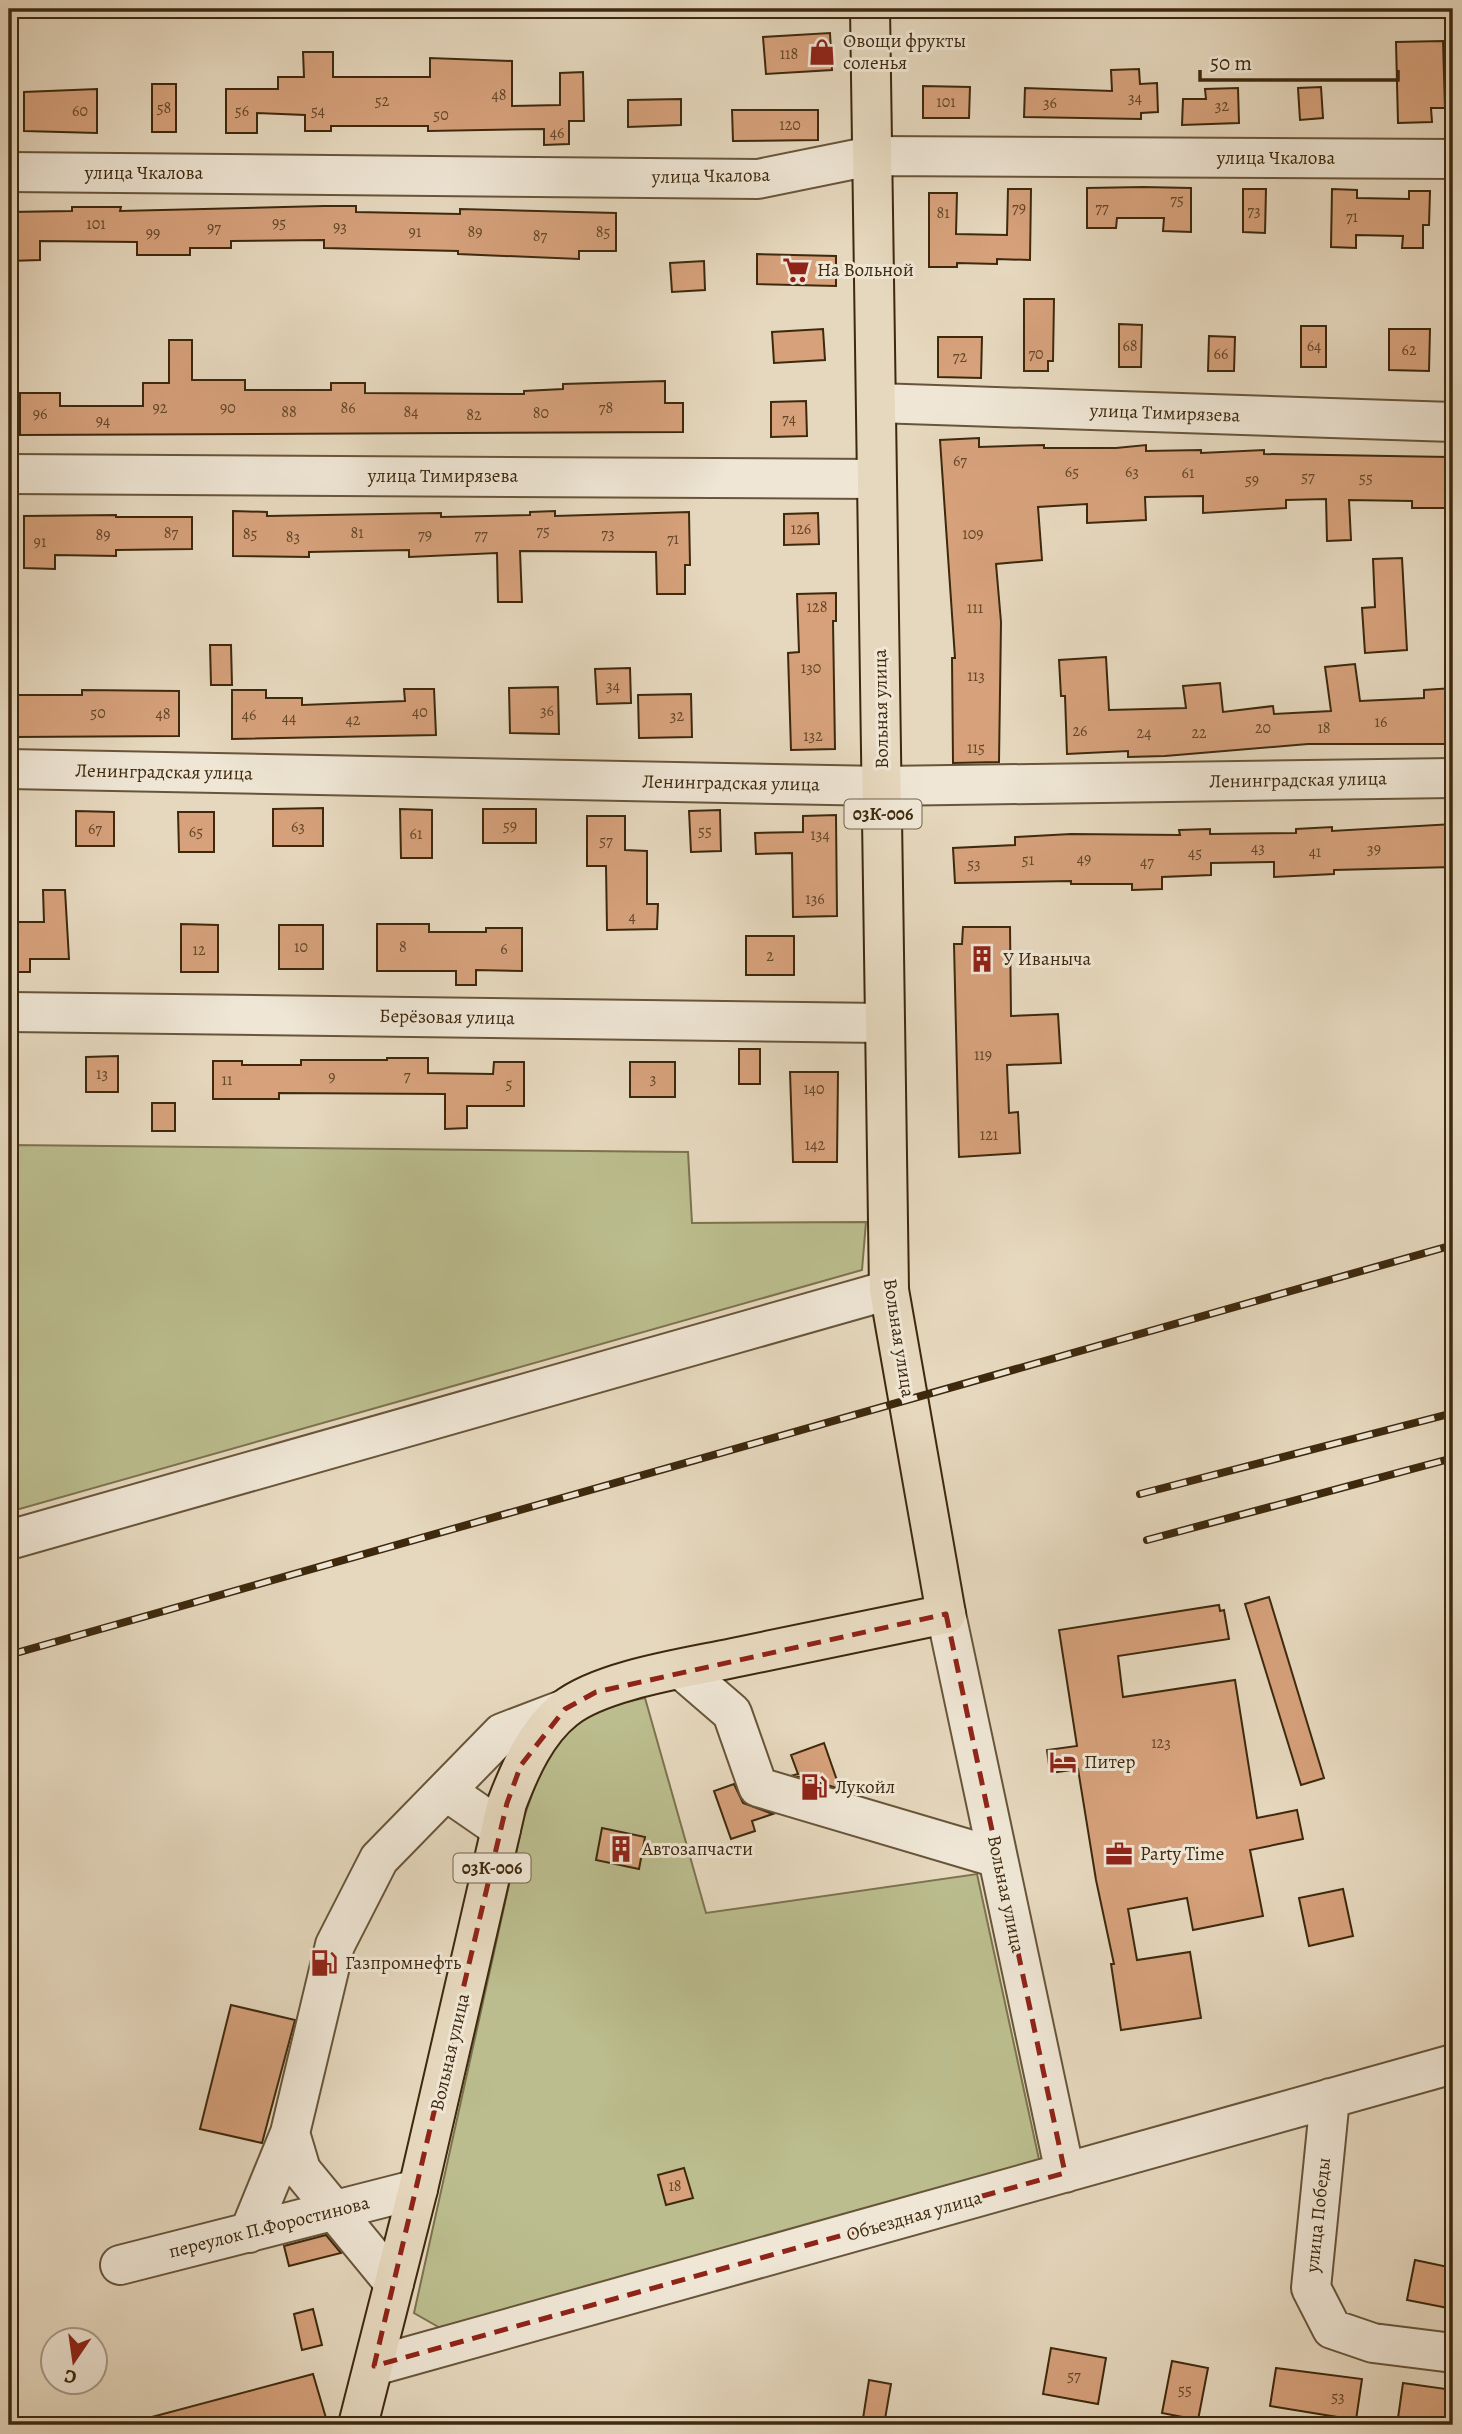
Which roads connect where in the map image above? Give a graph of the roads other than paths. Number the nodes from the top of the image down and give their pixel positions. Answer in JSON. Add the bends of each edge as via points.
{"nodes":[{"id":1,"x":870,"y":9,"type":"edge"},
{"id":2,"x":871,"y":156,"type":"junction"},
{"id":3,"x":1453,"y":159,"type":"edge"},
{"id":4,"x":9,"y":172,"type":"edge"},
{"id":5,"x":876,"y":403,"type":"junction"},
{"id":6,"x":1453,"y":422,"type":"edge"},
{"id":7,"x":9,"y":474,"type":"edge"},
{"id":8,"x":876,"y":479,"type":"junction"},
{"id":9,"x":9,"y":769,"type":"edge"},
{"id":10,"x":1453,"y":778,"type":"edge"},
{"id":11,"x":883,"y":786,"type":"junction"},
{"id":12,"x":9,"y":1012,"type":"edge"},
{"id":13,"x":884,"y":1023,"type":"junction"},
{"id":14,"x":889,"y":1290,"type":"junction"},
{"id":15,"x":9,"y":1540,"type":"edge"},
{"id":16,"x":946,"y":1614,"type":"junction"},
{"id":17,"x":681,"y":1669,"type":"junction"},
{"id":18,"x":565,"y":1709,"type":"junction"},
{"id":19,"x":446,"y":1791,"type":"junction"},
{"id":20,"x":501,"y":1829,"type":"junction"},
{"id":21,"x":998,"y":1858,"type":"junction"},
{"id":22,"x":1453,"y":2064,"type":"edge"},
{"id":23,"x":1330,"y":2098,"type":"junction"},
{"id":24,"x":290,"y":2133,"type":"junction"},
{"id":25,"x":1065,"y":2174,"type":"junction"},
{"id":26,"x":418,"y":2189,"type":"junction"},
{"id":27,"x":336,"y":2210,"type":"junction"},
{"id":28,"x":249,"y":2233,"type":"junction"},
{"id":29,"x":120,"y":2264,"type":"dead end"},
{"id":30,"x":394,"y":2283,"type":"junction"},
{"id":31,"x":1453,"y":2353,"type":"edge"},
{"id":32,"x":374,"y":2366,"type":"junction"},
{"id":33,"x":352,"y":2423,"type":"edge"}],
"edges":[{"from":1,"to":2,"type":"main road","name":"Вольная улица","number":"03К-006"},
{"from":2,"to":3,"type":"street","name":"улица Чкалова"},
{"from":2,"to":4,"type":"street","name":"улица Чкалова","via":[[758,179]]},
{"from":2,"to":5,"type":"main road","name":"Вольная улица","number":"03К-006"},
{"from":5,"to":6,"type":"street","name":"улица Тимирязева"},
{"from":5,"to":8,"type":"main road","name":"Вольная улица","number":"03К-006"},
{"from":7,"to":8,"type":"street","name":"улица Тимирязева"},
{"from":8,"to":11,"type":"main road","name":"Вольная улица","number":"03К-006"},
{"from":9,"to":11,"type":"street","name":"Ленинградская улица"},
{"from":10,"to":11,"type":"street","name":"Ленинградская улица"},
{"from":11,"to":13,"type":"main road","name":"Вольная улица","number":"03К-006"},
{"from":12,"to":13,"type":"street","name":"Берёзовая улица"},
{"from":13,"to":14,"type":"main road","name":"Вольная улица","number":"03К-006"},
{"from":14,"to":15,"type":"street"},
{"from":14,"to":16,"type":"main road","name":"Вольная улица","number":"03К-006"},
{"from":16,"to":17,"type":"main road","name":"Вольная улица","number":"03К-006"},
{"from":16,"to":21,"type":"street","name":"Вольная улица"},
{"from":17,"to":18,"type":"main road","name":"Вольная улица","number":"03К-006","via":[[596,1692]]},
{"from":17,"to":21,"type":"street","via":[[732,1713],[758,1787]]},
{"from":18,"to":19,"type":"street","via":[[502,1733]]},
{"from":18,"to":20,"type":"main road","name":"Вольная улица","number":"03К-006","via":[[521,1765]]},
{"from":19,"to":20,"type":"street"},
{"from":19,"to":24,"type":"street","via":[[379,1859],[335,1945]]},
{"from":20,"to":26,"type":"main road","name":"Вольная улица","number":"03К-006"},
{"from":21,"to":25,"type":"street","name":"Вольная улица"},
{"from":22,"to":23,"type":"street","name":"Объездная улица"},
{"from":23,"to":25,"type":"street","name":"Объездная улица"},
{"from":23,"to":31,"type":"street","name":"улица Победы","via":[[1311,2288],[1332,2329],[1373,2343]]},
{"from":24,"to":27,"type":"street","via":[[301,2169]]},
{"from":24,"to":28,"type":"street"},
{"from":25,"to":32,"type":"street","name":"Объездная улица"},
{"from":26,"to":27,"type":"street","name":"переулок П.Форостинова"},
{"from":26,"to":30,"type":"main road","name":"Вольная улица","number":"03К-006"},
{"from":27,"to":28,"type":"street","name":"переулок П.Форостинова"},
{"from":27,"to":30,"type":"street"},
{"from":28,"to":29,"type":"street","name":"переулок П.Форостинова"},
{"from":30,"to":32,"type":"main road","name":"Вольная улица","number":"03К-006"},
{"from":32,"to":33,"type":"main road","name":"Вольная улица","number":"03К-006"}]}
